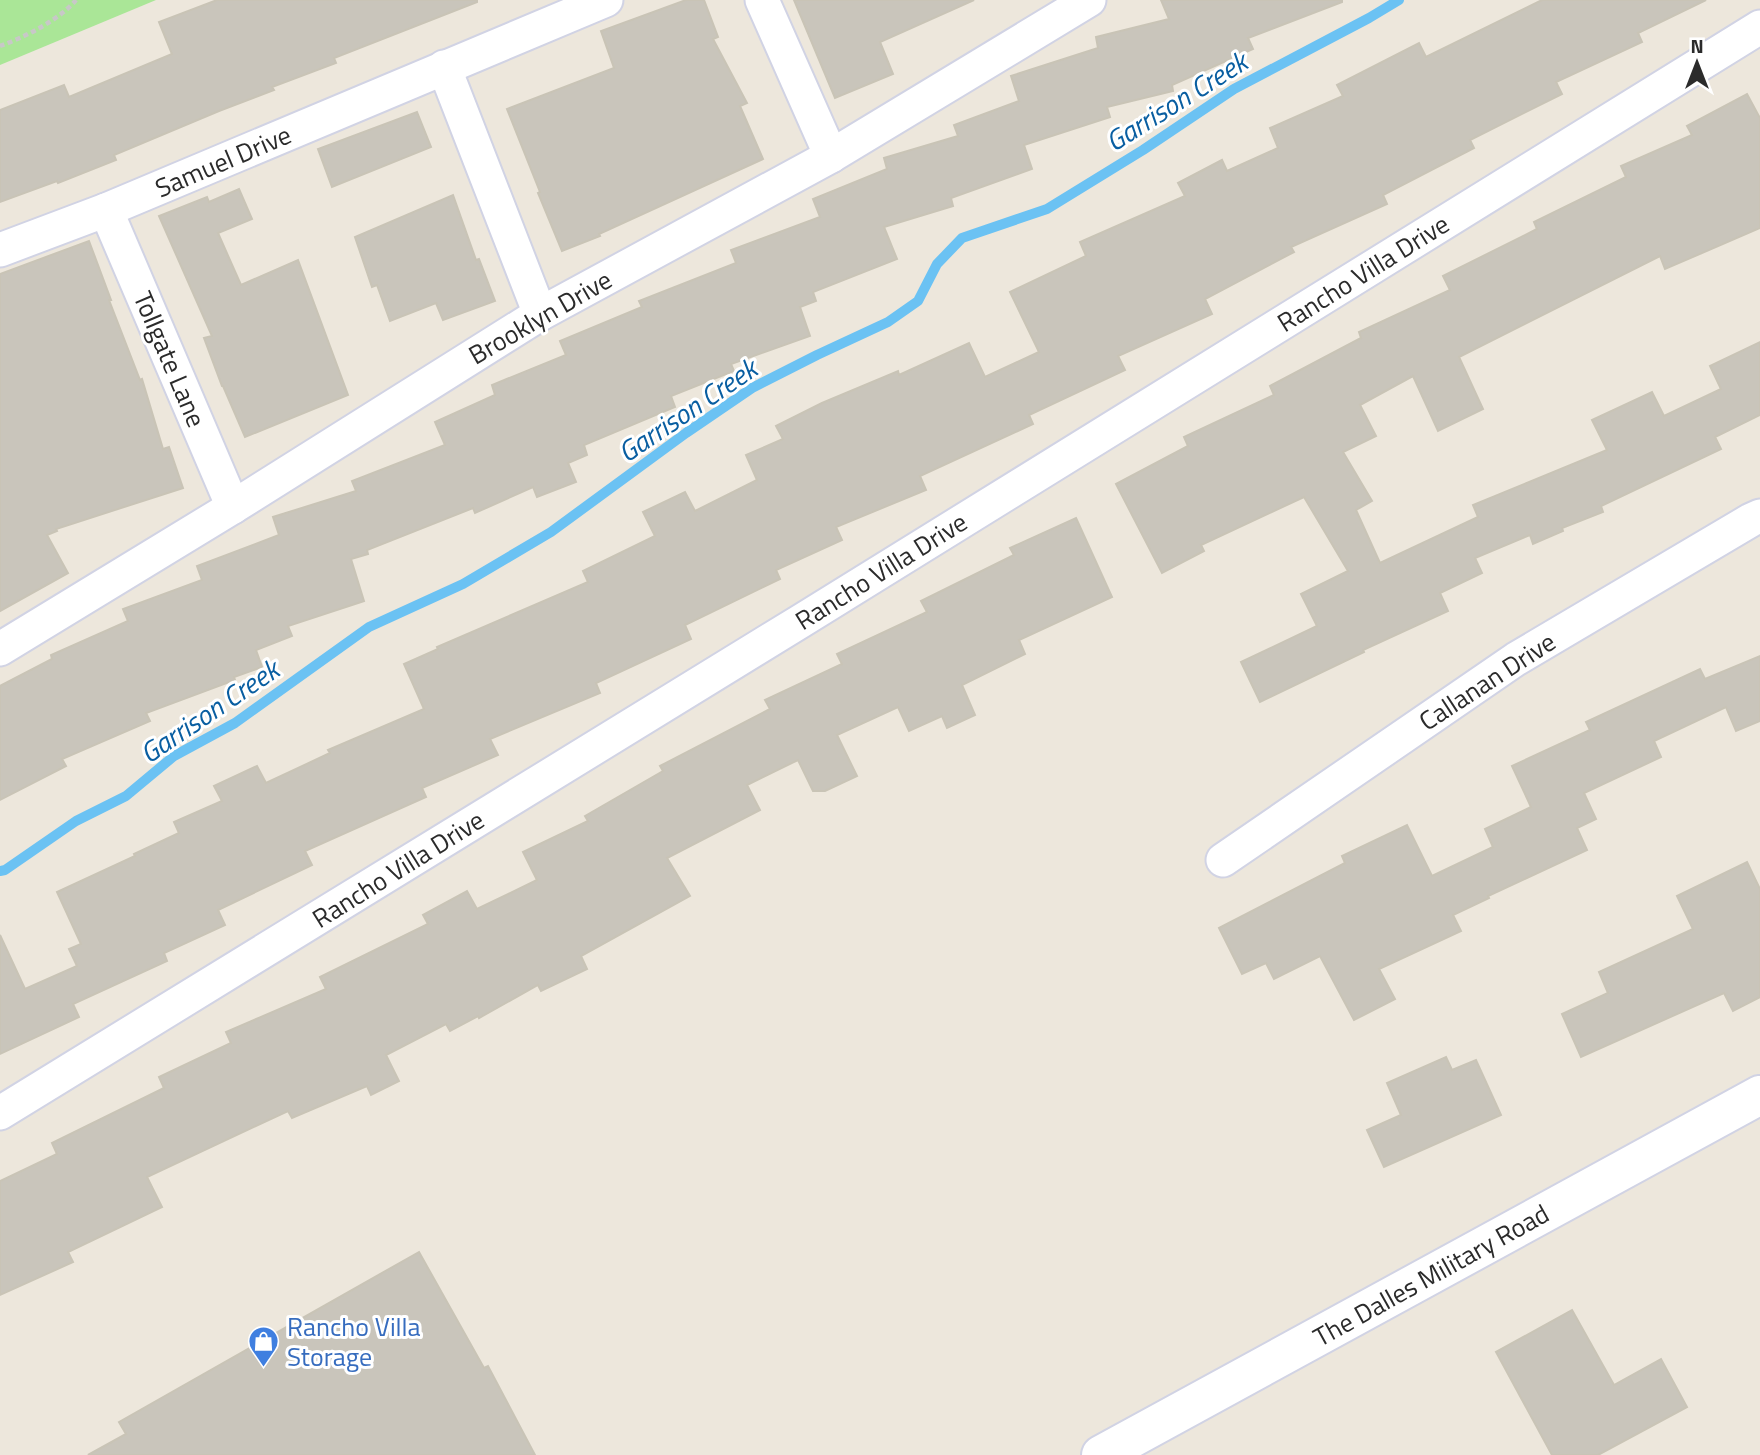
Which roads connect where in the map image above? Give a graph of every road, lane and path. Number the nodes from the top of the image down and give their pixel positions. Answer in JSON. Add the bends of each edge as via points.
{"nodes":[{"id":1,"x":76,"y":0,"type":"edge"},
{"id":2,"x":606,"y":0,"type":"edge"},
{"id":3,"x":762,"y":0,"type":"edge"},
{"id":4,"x":1089,"y":0,"type":"edge"},
{"id":5,"x":1760,"y":27,"type":"edge"},
{"id":6,"x":0,"y":46,"type":"edge"},
{"id":7,"x":444,"y":67,"type":"junction"},
{"id":8,"x":831,"y":156,"type":"junction"},
{"id":9,"x":106,"y":210,"type":"junction"},
{"id":10,"x":0,"y":250,"type":"edge"},
{"id":11,"x":540,"y":314,"type":"junction"},
{"id":12,"x":233,"y":507,"type":"junction"},
{"id":13,"x":1760,"y":516,"type":"edge"},
{"id":14,"x":0,"y":649,"type":"edge"},
{"id":15,"x":1223,"y":860,"type":"dead end"},
{"id":16,"x":1760,"y":1096,"type":"edge"},
{"id":17,"x":0,"y":1114,"type":"edge"},
{"id":18,"x":1101,"y":1455,"type":"edge"}],
"edges":[{"from":1,"to":6,"type":"path","via":[[64,12]]},
{"from":2,"to":7,"type":"street","name":"Samuel Drive"},
{"from":3,"to":8,"type":"street"},
{"from":4,"to":8,"type":"street","name":"Brooklyn Drive"},
{"from":5,"to":17,"type":"street","name":"Rancho Villa Drive"},
{"from":7,"to":9,"type":"street","name":"Samuel Drive"},
{"from":7,"to":11,"type":"street"},
{"from":8,"to":11,"type":"street","name":"Brooklyn Drive"},
{"from":9,"to":10,"type":"street","name":"Samuel Drive"},
{"from":9,"to":12,"type":"street","name":"Tollgate Lane"},
{"from":11,"to":12,"type":"street","name":"Brooklyn Drive"},
{"from":12,"to":14,"type":"street","name":"Brooklyn Drive"},
{"from":13,"to":15,"type":"street","name":"Callanan Drive","via":[[1516,659]]},
{"from":16,"to":18,"type":"main road","name":"The Dalles Military Road"}]}
